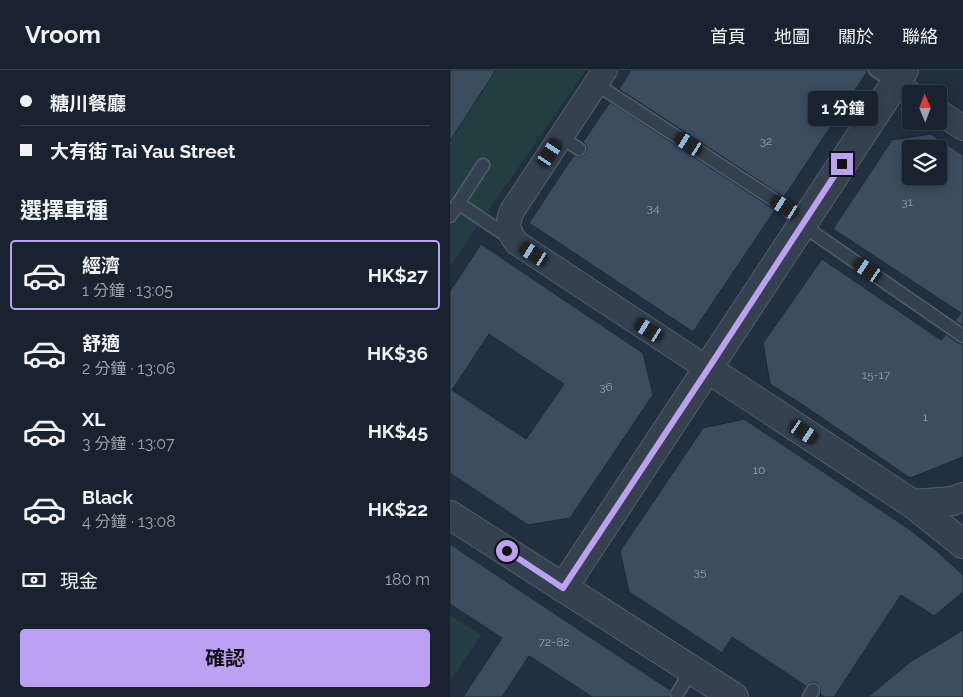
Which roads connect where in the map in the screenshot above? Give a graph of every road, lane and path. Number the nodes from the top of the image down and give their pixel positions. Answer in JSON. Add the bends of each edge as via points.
{"nodes":[{"id":1,"x":601,"y":77,"type":"edge"},
{"id":2,"x":897,"y":79,"type":"edge"},
{"id":3,"x":948,"y":118,"type":"edge"},
{"id":4,"x":963,"y":128,"type":"edge"},
{"id":5,"x":483,"y":165,"type":"dead end"},
{"id":6,"x":458,"y":203,"type":"junction"},
{"id":7,"x":450,"y":216,"type":"edge"},
{"id":8,"x":802,"y":225,"type":"junction"},
{"id":9,"x":513,"y":235,"type":"junction"},
{"id":10,"x":963,"y":336,"type":"edge"},
{"id":11,"x":708,"y":369,"type":"junction"},
{"id":12,"x":963,"y":497,"type":"edge"},
{"id":13,"x":912,"y":504,"type":"junction"},
{"id":14,"x":450,"y":515,"type":"edge"},
{"id":15,"x":963,"y":544,"type":"edge"},
{"id":16,"x":563,"y":588,"type":"junction"},
{"id":17,"x":692,"y":670,"type":"junction"},
{"id":18,"x":677,"y":694,"type":"dead end"},
{"id":19,"x":734,"y":697,"type":"edge"}],
"edges":[{"from":1,"to":8,"type":"lane","via":[[785,207]]},
{"from":1,"to":9,"type":"street","via":[[570,143],[512,211],[509,218]]},
{"from":2,"to":8,"type":"street"},
{"from":3,"to":4,"type":"street"},
{"from":5,"to":6,"type":"lane"},
{"from":6,"to":7,"type":"lane"},
{"from":6,"to":9,"type":"lane"},
{"from":8,"to":10,"type":"lane"},
{"from":8,"to":11,"type":"street"},
{"from":9,"to":11,"type":"street"},
{"from":11,"to":13,"type":"street"},
{"from":11,"to":16,"type":"street"},
{"from":12,"to":13,"type":"street"},
{"from":13,"to":15,"type":"street"},
{"from":14,"to":16,"type":"street"},
{"from":16,"to":17,"type":"street"},
{"from":17,"to":18,"type":"lane"},
{"from":17,"to":19,"type":"street"}]}
